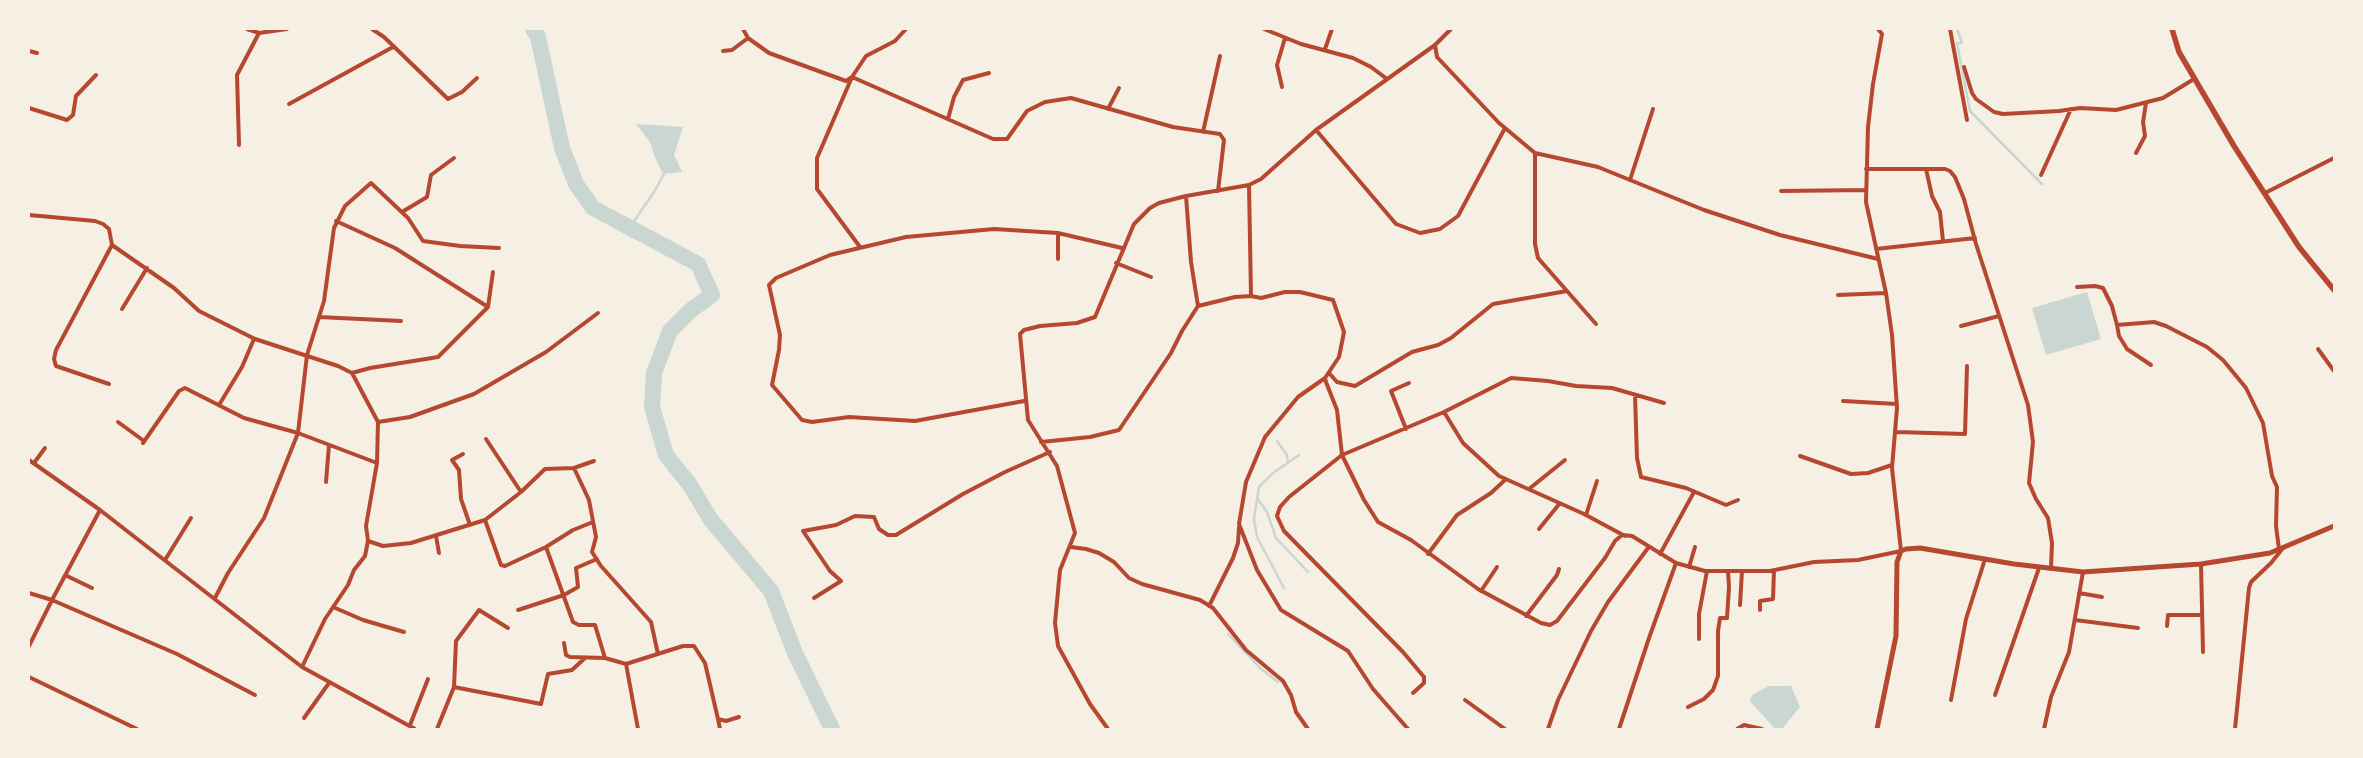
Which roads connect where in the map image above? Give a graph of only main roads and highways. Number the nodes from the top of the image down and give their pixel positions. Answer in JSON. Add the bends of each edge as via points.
{"nodes":[{"id":1,"x":2172,"y":29,"type":"edge"},
{"id":2,"x":2334,"y":290,"type":"edge"}],
"edges":[{"from":1,"to":2,"type":"main road","via":[[2179,52],[2234,146],[2299,247]]}]}
